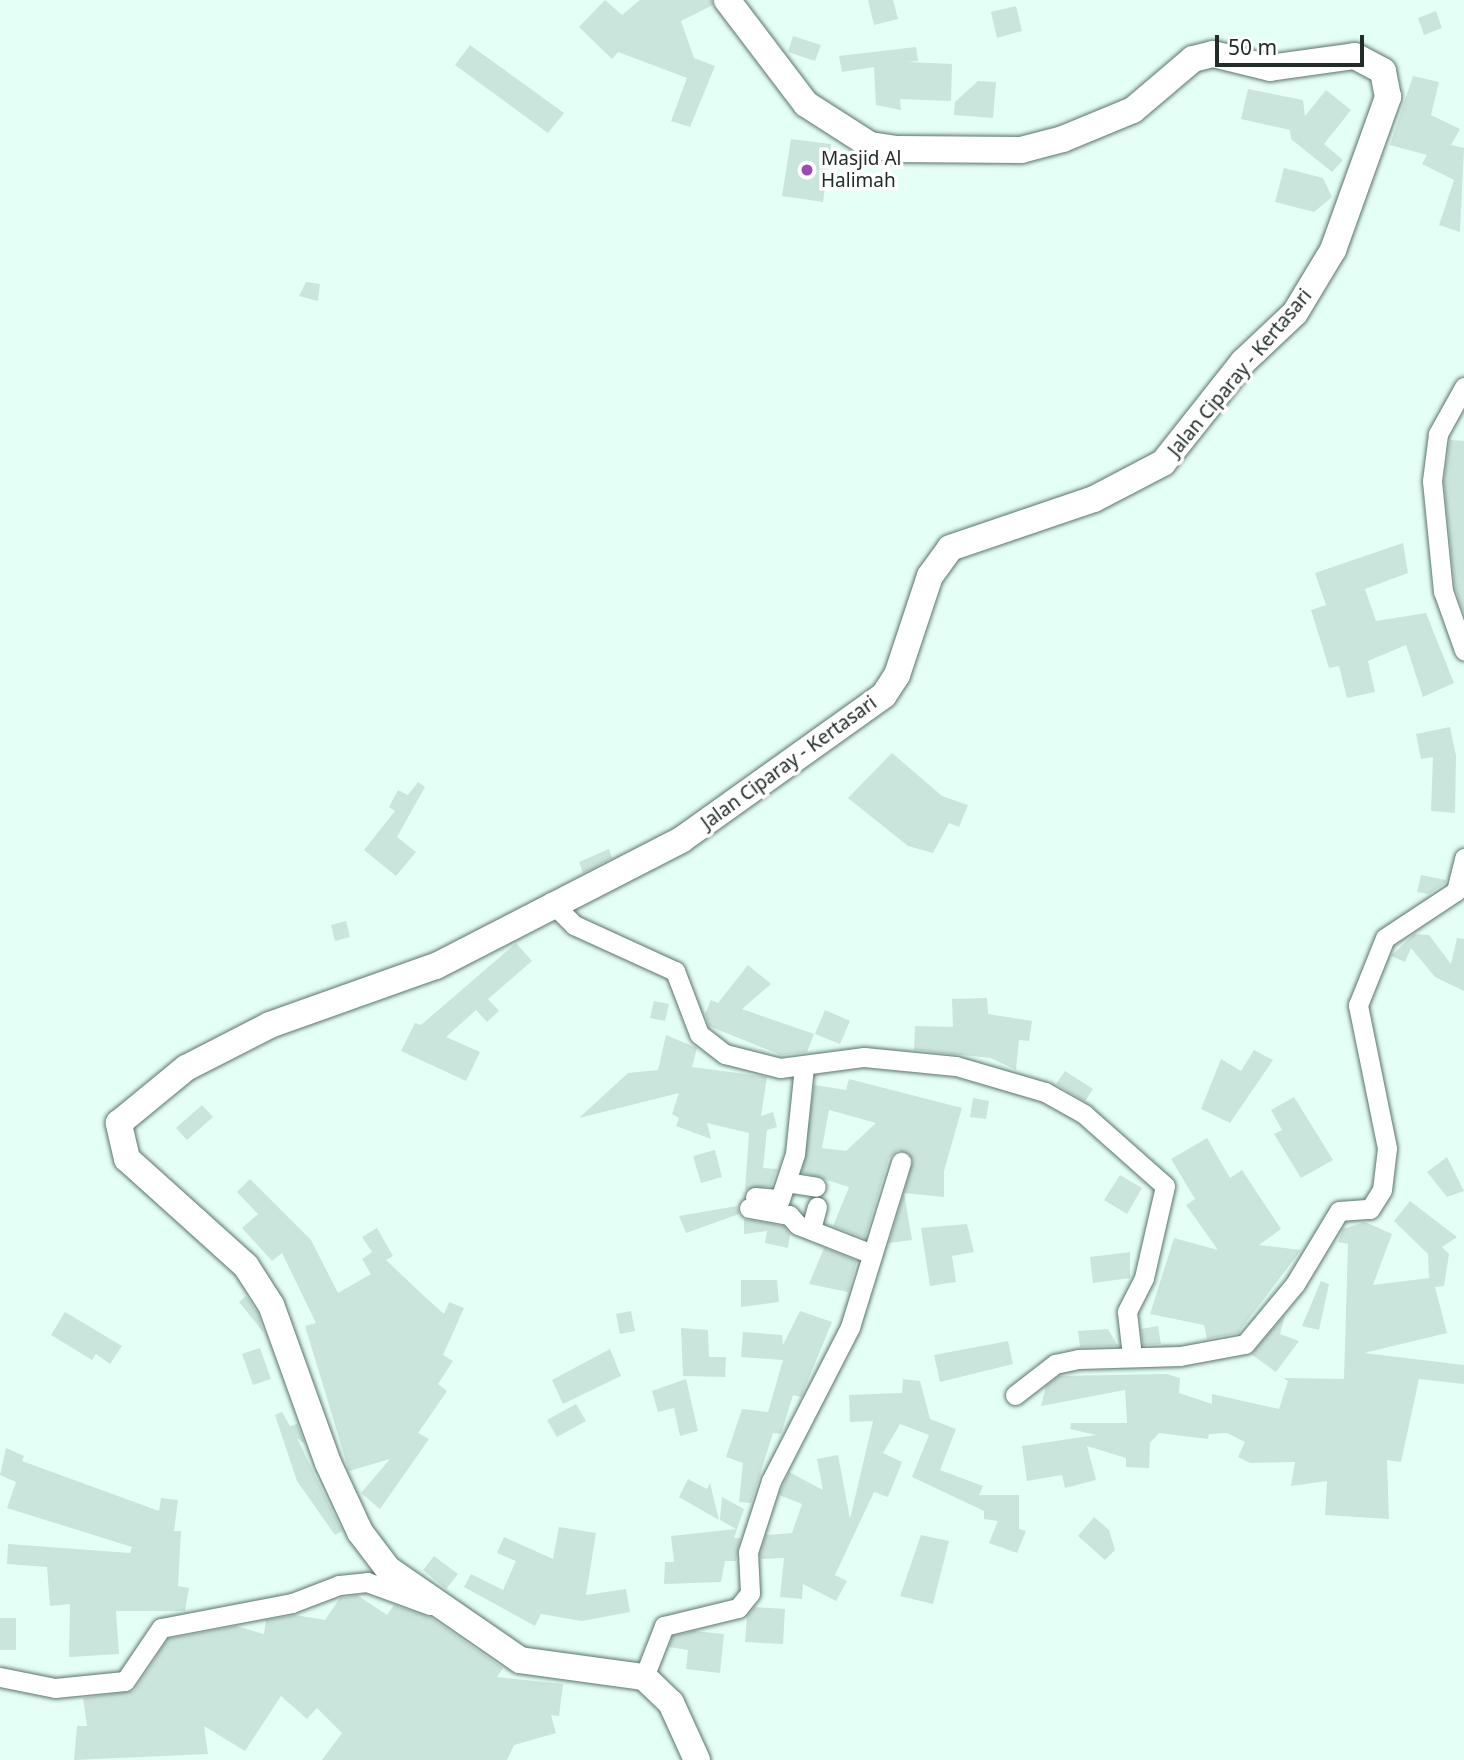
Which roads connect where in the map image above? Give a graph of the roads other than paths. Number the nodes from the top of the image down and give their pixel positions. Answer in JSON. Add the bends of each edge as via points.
{"nodes":[{"id":1,"x":727,"y":0,"type":"edge"},
{"id":2,"x":1464,"y":387,"type":"edge"},
{"id":3,"x":1464,"y":650,"type":"edge"},
{"id":4,"x":1464,"y":858,"type":"edge"},
{"id":5,"x":551,"y":902,"type":"junction"},
{"id":6,"x":804,"y":1068,"type":"junction"},
{"id":7,"x":901,"y":1162,"type":"dead end"},
{"id":8,"x":786,"y":1182,"type":"junction"},
{"id":9,"x":816,"y":1187,"type":"dead end"},
{"id":10,"x":817,"y":1207,"type":"dead end"},
{"id":11,"x":811,"y":1229,"type":"junction"},
{"id":12,"x":872,"y":1254,"type":"junction"},
{"id":13,"x":1132,"y":1356,"type":"junction"},
{"id":14,"x":1015,"y":1395,"type":"dead end"},
{"id":15,"x":434,"y":1606,"type":"junction"},
{"id":16,"x":0,"y":1677,"type":"edge"},
{"id":17,"x":645,"y":1677,"type":"junction"},
{"id":18,"x":697,"y":1760,"type":"edge"}],
"edges":[{"from":1,"to":5,"type":"main road","name":"Jalan Ciparay - Kertasari","via":[[806,104],[870,145],[897,149],[1021,150],[1094,130],[1133,110],[1193,59],[1213,54],[1270,68],[1355,56],[1383,71],[1388,97],[1333,250],[1309,293],[1163,463],[1094,499],[950,548],[930,576],[897,675],[884,695],[728,811]]},
{"from":2,"to":3,"type":"street","via":[[1437,434],[1432,481],[1443,591]]},
{"from":4,"to":13,"type":"street","via":[[1456,891],[1385,938],[1358,1005],[1387,1148],[1382,1190],[1370,1209],[1339,1211],[1295,1284],[1245,1344],[1180,1356]]},
{"from":5,"to":6,"type":"street","via":[[574,925],[675,971],[699,1034],[725,1054]]},
{"from":5,"to":15,"type":"main road","name":"Jalan Ciparay - Kertasari","via":[[436,966],[270,1025],[186,1068],[119,1122],[127,1159],[224,1245],[259,1285],[288,1338],[328,1462],[360,1532],[388,1569]]},
{"from":6,"to":8,"type":"street"},
{"from":6,"to":13,"type":"street","via":[[824,1060],[904,1058],[1018,1081],[1084,1114],[1146,1164],[1165,1186],[1148,1266],[1127,1312]]},
{"from":7,"to":12,"type":"street"},
{"from":8,"to":9,"type":"street"},
{"from":8,"to":11,"type":"street","via":[[780,1199],[752,1203],[789,1214]]},
{"from":10,"to":11,"type":"street"},
{"from":11,"to":12,"type":"street"},
{"from":12,"to":17,"type":"street","via":[[845,1339],[771,1481],[748,1552],[752,1583],[746,1602],[664,1626]]},
{"from":13,"to":14,"type":"street","via":[[1055,1364]]},
{"from":15,"to":16,"type":"street","via":[[367,1582],[339,1585],[292,1603],[161,1628],[125,1681],[55,1688]]},
{"from":15,"to":17,"type":"main road","name":"Jalan Ciparay - Kertasari","via":[[520,1660]]},
{"from":17,"to":18,"type":"main road","via":[[671,1703]]}]}
